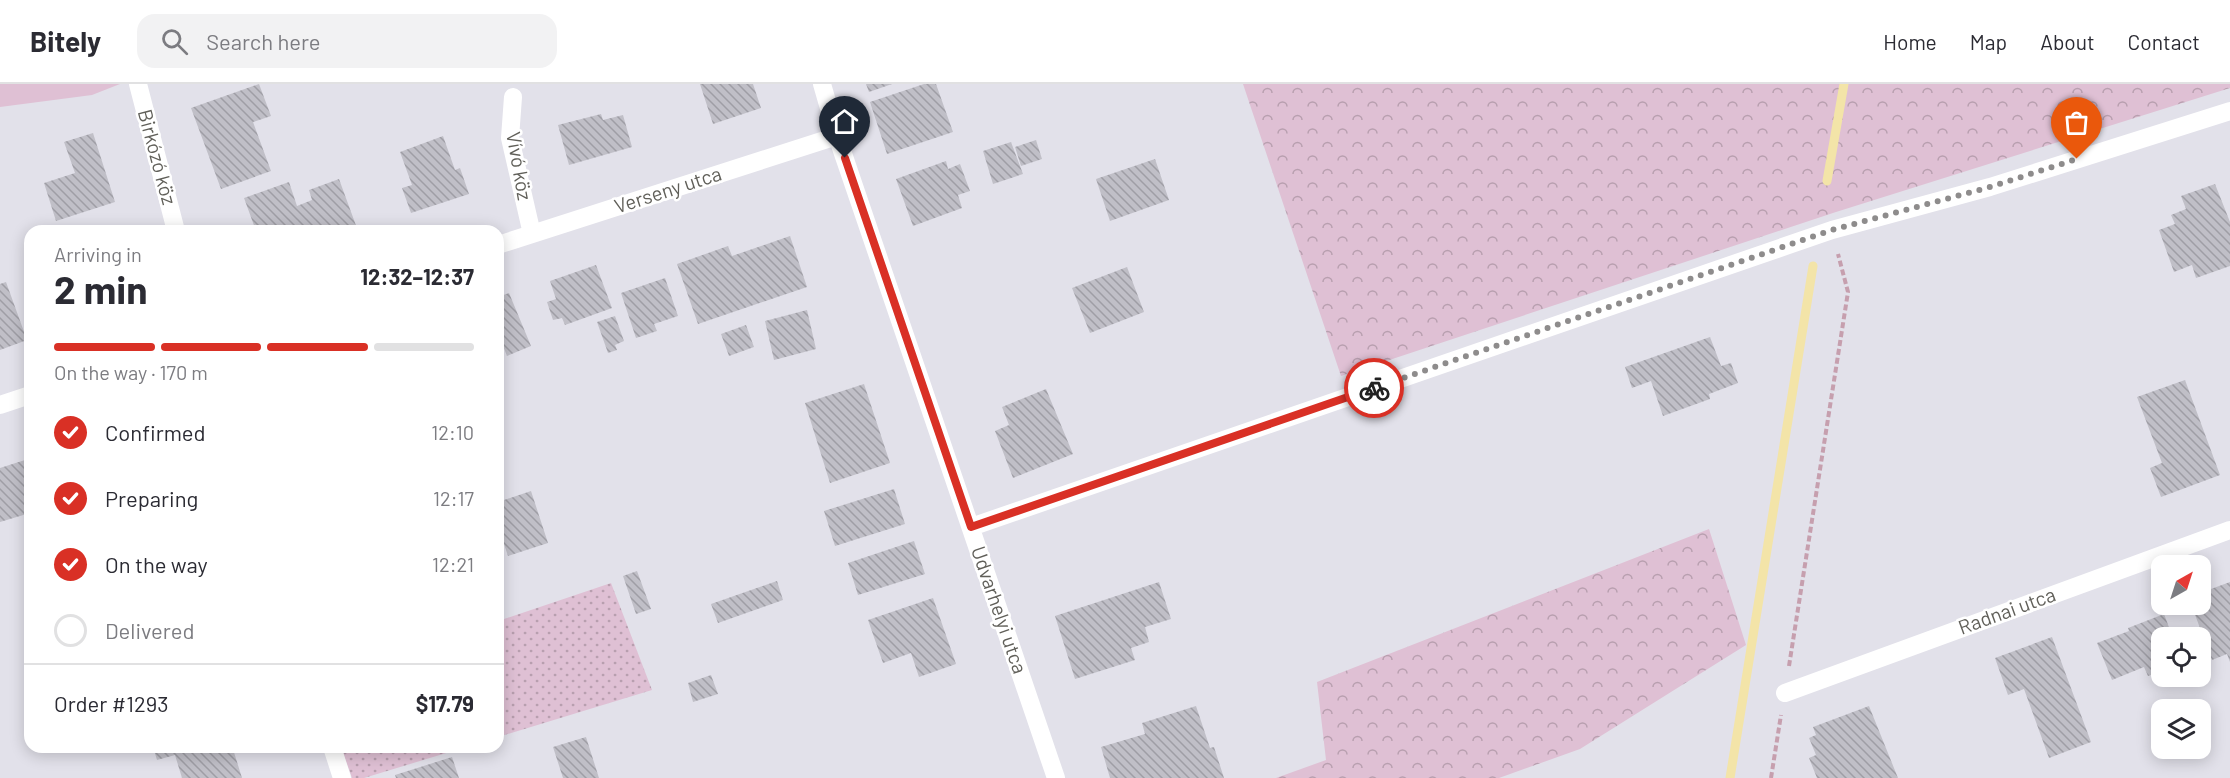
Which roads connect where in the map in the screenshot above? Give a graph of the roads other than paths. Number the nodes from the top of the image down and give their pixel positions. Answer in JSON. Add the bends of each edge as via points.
{"nodes":[{"id":1,"x":138,"y":84,"type":"edge"},
{"id":2,"x":822,"y":84,"type":"edge"},
{"id":3,"x":513,"y":97,"type":"dead end"},
{"id":4,"x":2230,"y":111,"type":"edge"},
{"id":5,"x":837,"y":136,"type":"junction"},
{"id":6,"x":174,"y":225,"type":"edge"},
{"id":7,"x":532,"y":234,"type":"junction"},
{"id":8,"x":504,"y":242,"type":"edge"},
{"id":9,"x":24,"y":397,"type":"edge"},
{"id":10,"x":0,"y":405,"type":"edge"},
{"id":11,"x":971,"y":527,"type":"junction"},
{"id":12,"x":2230,"y":530,"type":"edge"},
{"id":13,"x":1785,"y":693,"type":"road end"},
{"id":14,"x":334,"y":753,"type":"edge"},
{"id":15,"x":342,"y":778,"type":"edge"},
{"id":16,"x":1056,"y":778,"type":"edge"}],
"edges":[{"from":1,"to":6,"type":"street","name":"Birkózó köz"},
{"from":2,"to":5,"type":"street","name":"Udvarhelyi utca"},
{"from":3,"to":7,"type":"street","name":"Vívó köz","via":[[510,138]]},
{"from":4,"to":11,"type":"street","via":[[1990,187],[1832,230]]},
{"from":5,"to":7,"type":"street","name":"Verseny utca"},
{"from":5,"to":11,"type":"street","name":"Udvarhelyi utca"},
{"from":7,"to":8,"type":"street","name":"Verseny utca"},
{"from":9,"to":10,"type":"street"},
{"from":11,"to":16,"type":"street","name":"Udvarhelyi utca"},
{"from":12,"to":13,"type":"street","name":"Radnai utca"},
{"from":14,"to":15,"type":"street"}]}
